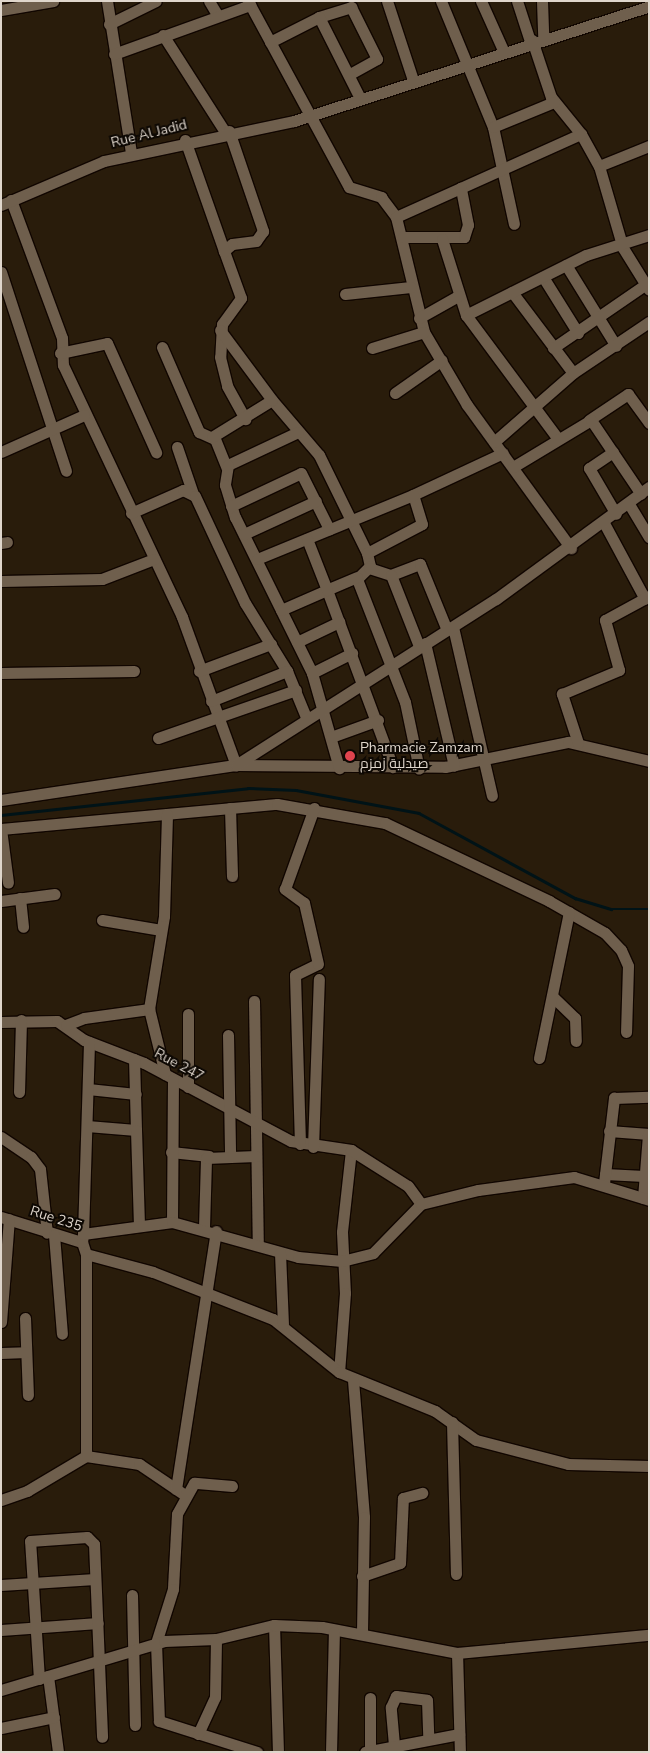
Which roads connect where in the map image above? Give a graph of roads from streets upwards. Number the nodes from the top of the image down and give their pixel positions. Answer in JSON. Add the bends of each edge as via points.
{"nodes":[{"id":1,"x":53,"y":1,"type":"edge"},
{"id":2,"x":107,"y":1,"type":"edge"},
{"id":3,"x":156,"y":1,"type":"edge"},
{"id":4,"x":209,"y":1,"type":"edge"},
{"id":5,"x":387,"y":1,"type":"edge"},
{"id":6,"x":442,"y":1,"type":"edge"},
{"id":7,"x":481,"y":1,"type":"edge"},
{"id":8,"x":517,"y":1,"type":"edge"},
{"id":9,"x":542,"y":1,"type":"edge"},
{"id":10,"x":249,"y":3,"type":"edge"},
{"id":11,"x":649,"y":6,"type":"edge"},
{"id":12,"x":1,"y":10,"type":"edge"},
{"id":13,"x":218,"y":16,"type":"junction"},
{"id":14,"x":319,"y":17,"type":"junction"},
{"id":15,"x":109,"y":24,"type":"junction"},
{"id":16,"x":163,"y":35,"type":"junction"},
{"id":17,"x":535,"y":39,"type":"junction"},
{"id":18,"x":270,"y":42,"type":"junction"},
{"id":19,"x":503,"y":50,"type":"junction"},
{"id":20,"x":114,"y":54,"type":"junction"},
{"id":21,"x":463,"y":63,"type":"junction"},
{"id":22,"x":350,"y":74,"type":"junction"},
{"id":23,"x":413,"y":80,"type":"junction"},
{"id":24,"x":360,"y":98,"type":"junction"},
{"id":25,"x":554,"y":102,"type":"junction"},
{"id":26,"x":310,"y":114,"type":"junction"},
{"id":27,"x":492,"y":127,"type":"junction"},
{"id":28,"x":227,"y":132,"type":"junction"},
{"id":29,"x":581,"y":134,"type":"junction"},
{"id":30,"x":185,"y":140,"type":"junction"},
{"id":31,"x":649,"y":146,"type":"edge"},
{"id":32,"x":131,"y":153,"type":"junction"},
{"id":33,"x":599,"y":166,"type":"junction"},
{"id":34,"x":500,"y":171,"type":"junction"},
{"id":35,"x":461,"y":188,"type":"junction"},
{"id":36,"x":6,"y":203,"type":"edge"},
{"id":37,"x":396,"y":218,"type":"junction"},
{"id":38,"x":514,"y":224,"type":"dead end"},
{"id":39,"x":649,"y":235,"type":"edge"},
{"id":40,"x":403,"y":237,"type":"junction"},
{"id":41,"x":442,"y":239,"type":"junction"},
{"id":42,"x":621,"y":240,"type":"junction"},
{"id":43,"x":224,"y":251,"type":"junction"},
{"id":44,"x":566,"y":265,"type":"junction"},
{"id":45,"x":1,"y":272,"type":"edge"},
{"id":46,"x":543,"y":277,"type":"junction"},
{"id":47,"x":411,"y":287,"type":"junction"},
{"id":48,"x":647,"y":287,"type":"edge"},
{"id":49,"x":512,"y":292,"type":"junction"},
{"id":50,"x":345,"y":294,"type":"dead end"},
{"id":51,"x":458,"y":296,"type":"junction"},
{"id":52,"x":466,"y":315,"type":"junction"},
{"id":53,"x":419,"y":318,"type":"junction"},
{"id":54,"x":598,"y":318,"type":"junction"},
{"id":55,"x":648,"y":325,"type":"edge"},
{"id":56,"x":220,"y":330,"type":"junction"},
{"id":57,"x":424,"y":332,"type":"junction"},
{"id":58,"x":578,"y":333,"type":"junction"},
{"id":59,"x":616,"y":346,"type":"junction"},
{"id":60,"x":162,"y":347,"type":"dead end"},
{"id":61,"x":372,"y":348,"type":"dead end"},
{"id":62,"x":553,"y":348,"type":"junction"},
{"id":63,"x":60,"y":354,"type":"junction"},
{"id":64,"x":442,"y":360,"type":"junction"},
{"id":65,"x":573,"y":373,"type":"junction"},
{"id":66,"x":395,"y":393,"type":"dead end"},
{"id":67,"x":272,"y":400,"type":"junction"},
{"id":68,"x":532,"y":407,"type":"junction"},
{"id":69,"x":84,"y":415,"type":"junction"},
{"id":70,"x":244,"y":419,"type":"junction"},
{"id":71,"x":589,"y":420,"type":"junction"},
{"id":72,"x":649,"y":423,"type":"edge"},
{"id":73,"x":51,"y":430,"type":"junction"},
{"id":74,"x":298,"y":432,"type":"junction"},
{"id":75,"x":212,"y":437,"type":"junction"},
{"id":76,"x":558,"y":440,"type":"junction"},
{"id":77,"x":494,"y":442,"type":"junction"},
{"id":78,"x":177,"y":447,"type":"dead end"},
{"id":79,"x":1,"y":452,"type":"edge"},
{"id":80,"x":156,"y":452,"type":"dead end"},
{"id":81,"x":503,"y":452,"type":"junction"},
{"id":82,"x":613,"y":452,"type":"junction"},
{"id":83,"x":513,"y":467,"type":"junction"},
{"id":84,"x":227,"y":468,"type":"junction"},
{"id":85,"x":66,"y":471,"type":"dead end"},
{"id":86,"x":645,"y":491,"type":"edge"},
{"id":87,"x":193,"y":494,"type":"junction"},
{"id":88,"x":413,"y":495,"type":"junction"},
{"id":89,"x":316,"y":501,"type":"junction"},
{"id":90,"x":629,"y":504,"type":"junction"},
{"id":91,"x":231,"y":506,"type":"junction"},
{"id":92,"x":131,"y":513,"type":"junction"},
{"id":93,"x":616,"y":514,"type":"junction"},
{"id":94,"x":351,"y":521,"type":"junction"},
{"id":95,"x":604,"y":523,"type":"junction"},
{"id":96,"x":329,"y":529,"type":"junction"},
{"id":97,"x":244,"y":534,"type":"junction"},
{"id":98,"x":649,"y":537,"type":"edge"},
{"id":99,"x":307,"y":539,"type":"junction"},
{"id":100,"x":571,"y":548,"type":"junction"},
{"id":101,"x":367,"y":553,"type":"junction"},
{"id":102,"x":257,"y":559,"type":"junction"},
{"id":103,"x":154,"y":560,"type":"junction"},
{"id":104,"x":369,"y":568,"type":"junction"},
{"id":105,"x":391,"y":575,"type":"junction"},
{"id":106,"x":357,"y":577,"type":"junction"},
{"id":107,"x":1,"y":581,"type":"edge"},
{"id":108,"x":327,"y":590,"type":"junction"},
{"id":109,"x":647,"y":598,"type":"edge"},
{"id":110,"x":281,"y":610,"type":"junction"},
{"id":111,"x":339,"y":622,"type":"junction"},
{"id":112,"x":450,"y":628,"type":"junction"},
{"id":113,"x":297,"y":642,"type":"junction"},
{"id":114,"x":271,"y":644,"type":"junction"},
{"id":115,"x":422,"y":645,"type":"junction"},
{"id":116,"x":352,"y":653,"type":"junction"},
{"id":117,"x":391,"y":663,"type":"junction"},
{"id":118,"x":134,"y":671,"type":"dead end"},
{"id":119,"x":199,"y":671,"type":"junction"},
{"id":120,"x":287,"y":672,"type":"junction"},
{"id":121,"x":312,"y":673,"type":"junction"},
{"id":122,"x":1,"y":674,"type":"edge"},
{"id":123,"x":364,"y":681,"type":"junction"},
{"id":124,"x":296,"y":690,"type":"junction"},
{"id":125,"x":211,"y":701,"type":"junction"},
{"id":126,"x":323,"y":706,"type":"junction"},
{"id":127,"x":217,"y":717,"type":"junction"},
{"id":128,"x":306,"y":717,"type":"junction"},
{"id":129,"x":378,"y":720,"type":"junction"},
{"id":130,"x":331,"y":737,"type":"junction"},
{"id":131,"x":158,"y":738,"type":"dead end"},
{"id":132,"x":578,"y":744,"type":"junction"},
{"id":133,"x":486,"y":760,"type":"junction"},
{"id":134,"x":649,"y":761,"type":"edge"},
{"id":135,"x":236,"y":765,"type":"junction"},
{"id":136,"x":454,"y":766,"type":"junction"},
{"id":137,"x":393,"y":767,"type":"junction"},
{"id":138,"x":339,"y":768,"type":"junction"},
{"id":139,"x":418,"y":769,"type":"junction"},
{"id":140,"x":492,"y":796,"type":"dead end"},
{"id":141,"x":1,"y":800,"type":"edge"},
{"id":142,"x":230,"y":808,"type":"junction"},
{"id":143,"x":314,"y":808,"type":"junction"},
{"id":144,"x":167,"y":814,"type":"junction"},
{"id":145,"x":1,"y":829,"type":"edge"},
{"id":146,"x":232,"y":876,"type":"dead end"},
{"id":147,"x":8,"y":883,"type":"dead end"},
{"id":148,"x":55,"y":894,"type":"dead end"},
{"id":149,"x":20,"y":898,"type":"junction"},
{"id":150,"x":1,"y":902,"type":"edge"},
{"id":151,"x":569,"y":912,"type":"junction"},
{"id":152,"x":102,"y":920,"type":"dead end"},
{"id":153,"x":23,"y":927,"type":"dead end"},
{"id":154,"x":161,"y":930,"type":"junction"},
{"id":155,"x":319,"y":978,"type":"dead end"},
{"id":156,"x":552,"y":996,"type":"junction"},
{"id":157,"x":254,"y":1001,"type":"dead end"},
{"id":158,"x":149,"y":1009,"type":"junction"},
{"id":159,"x":188,"y":1014,"type":"dead end"},
{"id":160,"x":21,"y":1020,"type":"junction"},
{"id":161,"x":1,"y":1022,"type":"edge"},
{"id":162,"x":66,"y":1025,"type":"junction"},
{"id":163,"x":626,"y":1032,"type":"dead end"},
{"id":164,"x":228,"y":1035,"type":"dead end"},
{"id":165,"x":576,"y":1041,"type":"dead end"},
{"id":166,"x":88,"y":1042,"type":"junction"},
{"id":167,"x":539,"y":1058,"type":"dead end"},
{"id":168,"x":134,"y":1060,"type":"junction"},
{"id":169,"x":169,"y":1077,"type":"junction"},
{"id":170,"x":188,"y":1087,"type":"junction"},
{"id":171,"x":88,"y":1089,"type":"junction"},
{"id":172,"x":19,"y":1092,"type":"dead end"},
{"id":173,"x":136,"y":1094,"type":"junction"},
{"id":174,"x":649,"y":1098,"type":"edge"},
{"id":175,"x":230,"y":1108,"type":"junction"},
{"id":176,"x":256,"y":1124,"type":"junction"},
{"id":177,"x":87,"y":1126,"type":"junction"},
{"id":178,"x":136,"y":1130,"type":"junction"},
{"id":179,"x":609,"y":1131,"type":"junction"},
{"id":180,"x":648,"y":1134,"type":"edge"},
{"id":181,"x":1,"y":1137,"type":"edge"},
{"id":182,"x":300,"y":1144,"type":"junction"},
{"id":183,"x":313,"y":1147,"type":"junction"},
{"id":184,"x":346,"y":1149,"type":"junction"},
{"id":185,"x":171,"y":1152,"type":"junction"},
{"id":186,"x":230,"y":1154,"type":"junction"},
{"id":187,"x":209,"y":1156,"type":"junction"},
{"id":188,"x":256,"y":1156,"type":"junction"},
{"id":189,"x":644,"y":1176,"type":"junction"},
{"id":190,"x":604,"y":1179,"type":"junction"},
{"id":191,"x":646,"y":1199,"type":"edge"},
{"id":192,"x":422,"y":1204,"type":"junction"},
{"id":193,"x":5,"y":1218,"type":"edge"},
{"id":194,"x":172,"y":1222,"type":"junction"},
{"id":195,"x":139,"y":1224,"type":"junction"},
{"id":196,"x":204,"y":1227,"type":"junction"},
{"id":197,"x":216,"y":1232,"type":"junction"},
{"id":198,"x":50,"y":1234,"type":"junction"},
{"id":199,"x":82,"y":1238,"type":"junction"},
{"id":200,"x":258,"y":1245,"type":"junction"},
{"id":201,"x":280,"y":1253,"type":"junction"},
{"id":202,"x":86,"y":1254,"type":"junction"},
{"id":203,"x":342,"y":1261,"type":"junction"},
{"id":204,"x":206,"y":1295,"type":"junction"},
{"id":205,"x":25,"y":1318,"type":"dead end"},
{"id":206,"x":1,"y":1322,"type":"edge"},
{"id":207,"x":283,"y":1324,"type":"junction"},
{"id":208,"x":62,"y":1334,"type":"dead end"},
{"id":209,"x":26,"y":1352,"type":"junction"},
{"id":210,"x":1,"y":1353,"type":"edge"},
{"id":211,"x":339,"y":1372,"type":"junction"},
{"id":212,"x":353,"y":1380,"type":"junction"},
{"id":213,"x":28,"y":1395,"type":"dead end"},
{"id":214,"x":452,"y":1422,"type":"junction"},
{"id":215,"x":86,"y":1456,"type":"junction"},
{"id":216,"x":649,"y":1466,"type":"edge"},
{"id":217,"x":232,"y":1486,"type":"dead end"},
{"id":218,"x":176,"y":1488,"type":"junction"},
{"id":219,"x":422,"y":1493,"type":"dead end"},
{"id":220,"x":186,"y":1496,"type":"junction"},
{"id":221,"x":1,"y":1500,"type":"edge"},
{"id":222,"x":456,"y":1574,"type":"dead end"},
{"id":223,"x":362,"y":1576,"type":"junction"},
{"id":224,"x":95,"y":1579,"type":"junction"},
{"id":225,"x":31,"y":1584,"type":"junction"},
{"id":226,"x":1,"y":1586,"type":"edge"},
{"id":227,"x":132,"y":1595,"type":"dead end"},
{"id":228,"x":98,"y":1623,"type":"junction"},
{"id":229,"x":274,"y":1625,"type":"junction"},
{"id":230,"x":34,"y":1626,"type":"junction"},
{"id":231,"x":1,"y":1630,"type":"edge"},
{"id":232,"x":334,"y":1632,"type":"junction"},
{"id":233,"x":362,"y":1634,"type":"junction"},
{"id":234,"x":649,"y":1635,"type":"edge"},
{"id":235,"x":216,"y":1639,"type":"junction"},
{"id":236,"x":156,"y":1643,"type":"junction"},
{"id":237,"x":136,"y":1649,"type":"junction"},
{"id":238,"x":457,"y":1652,"type":"junction"},
{"id":239,"x":100,"y":1660,"type":"junction"},
{"id":240,"x":43,"y":1678,"type":"junction"},
{"id":241,"x":1,"y":1690,"type":"edge"},
{"id":242,"x":370,"y":1698,"type":"dead end"},
{"id":243,"x":54,"y":1717,"type":"junction"},
{"id":244,"x":135,"y":1725,"type":"dead end"},
{"id":245,"x":1,"y":1728,"type":"edge"},
{"id":246,"x":198,"y":1734,"type":"junction"},
{"id":247,"x":459,"y":1734,"type":"junction"},
{"id":248,"x":102,"y":1737,"type":"dead end"},
{"id":249,"x":428,"y":1738,"type":"junction"},
{"id":250,"x":394,"y":1745,"type":"junction"},
{"id":251,"x":368,"y":1751,"type":"edge"},
{"id":252,"x":58,"y":1752,"type":"edge"},
{"id":253,"x":257,"y":1752,"type":"edge"},
{"id":254,"x":278,"y":1752,"type":"edge"},
{"id":255,"x":332,"y":1752,"type":"edge"},
{"id":256,"x":460,"y":1752,"type":"edge"}],
"edges":[{"from":1,"to":12,"type":"street"},
{"from":2,"to":15,"type":"street"},
{"from":3,"to":15,"type":"street"},
{"from":4,"to":13,"type":"street"},
{"from":5,"to":23,"type":"street"},
{"from":6,"to":21,"type":"street"},
{"from":7,"to":19,"type":"street"},
{"from":8,"to":17,"type":"street"},
{"from":9,"to":17,"type":"street"},
{"from":10,"to":13,"type":"street"},
{"from":10,"to":18,"type":"street"},
{"from":11,"to":17,"type":"street","name":"Rue Al Jadid"},
{"from":13,"to":16,"type":"street"},
{"from":14,"to":18,"type":"street"},
{"from":14,"to":22,"type":"street"},
{"from":14,"to":22,"type":"street","via":[[352,7],[376,59]]},
{"from":15,"to":20,"type":"street"},
{"from":16,"to":20,"type":"street"},
{"from":16,"to":28,"type":"street"},
{"from":17,"to":19,"type":"street","name":"Rue Al Jadid"},
{"from":17,"to":25,"type":"street"},
{"from":18,"to":26,"type":"street"},
{"from":19,"to":21,"type":"street","name":"Rue Al Jadid"},
{"from":20,"to":32,"type":"street"},
{"from":21,"to":23,"type":"street","name":"Rue Al Jadid"},
{"from":21,"to":27,"type":"street"},
{"from":22,"to":24,"type":"street"},
{"from":23,"to":24,"type":"street","name":"Rue Al Jadid"},
{"from":24,"to":26,"type":"street","name":"Rue Al Jadid"},
{"from":25,"to":27,"type":"street"},
{"from":25,"to":29,"type":"street"},
{"from":26,"to":28,"type":"street","name":"Rue Al Jadid"},
{"from":26,"to":37,"type":"street","via":[[349,188],[381,198]]},
{"from":27,"to":34,"type":"street"},
{"from":28,"to":30,"type":"street","name":"Rue Al Jadid"},
{"from":28,"to":43,"type":"street","via":[[262,231],[256,241],[232,244]]},
{"from":29,"to":33,"type":"street"},
{"from":29,"to":34,"type":"street"},
{"from":30,"to":32,"type":"street","name":"Rue Al Jadid"},
{"from":30,"to":43,"type":"street"},
{"from":31,"to":33,"type":"street"},
{"from":32,"to":36,"type":"street","name":"Rue Al Jadid","via":[[66,174]]},
{"from":33,"to":42,"type":"street"},
{"from":34,"to":35,"type":"street"},
{"from":34,"to":38,"type":"street"},
{"from":35,"to":37,"type":"street"},
{"from":35,"to":41,"type":"street","via":[[467,231],[460,239]]},
{"from":36,"to":63,"type":"street","via":[[62,338]]},
{"from":37,"to":40,"type":"street"},
{"from":39,"to":42,"type":"street"},
{"from":40,"to":41,"type":"street"},
{"from":40,"to":47,"type":"street"},
{"from":41,"to":51,"type":"street"},
{"from":42,"to":44,"type":"street"},
{"from":42,"to":48,"type":"street"},
{"from":43,"to":56,"type":"street","via":[[241,298]]},
{"from":44,"to":46,"type":"street"},
{"from":44,"to":54,"type":"street"},
{"from":45,"to":73,"type":"street"},
{"from":46,"to":49,"type":"street"},
{"from":46,"to":58,"type":"street"},
{"from":47,"to":50,"type":"street"},
{"from":47,"to":53,"type":"street"},
{"from":48,"to":54,"type":"street"},
{"from":49,"to":52,"type":"street"},
{"from":49,"to":62,"type":"street"},
{"from":51,"to":52,"type":"street"},
{"from":51,"to":53,"type":"street"},
{"from":52,"to":68,"type":"street"},
{"from":53,"to":57,"type":"street"},
{"from":54,"to":58,"type":"street"},
{"from":54,"to":59,"type":"street"},
{"from":55,"to":59,"type":"street"},
{"from":56,"to":67,"type":"street"},
{"from":56,"to":70,"type":"street","via":[[222,372]]},
{"from":57,"to":61,"type":"street"},
{"from":57,"to":64,"type":"street"},
{"from":58,"to":62,"type":"street"},
{"from":59,"to":65,"type":"street"},
{"from":60,"to":75,"type":"street","via":[[199,432]]},
{"from":62,"to":65,"type":"street"},
{"from":63,"to":69,"type":"street"},
{"from":63,"to":80,"type":"street","via":[[107,343]]},
{"from":64,"to":66,"type":"street"},
{"from":64,"to":77,"type":"street"},
{"from":65,"to":68,"type":"street"},
{"from":67,"to":70,"type":"street"},
{"from":67,"to":74,"type":"street"},
{"from":68,"to":76,"type":"street"},
{"from":68,"to":77,"type":"street"},
{"from":69,"to":73,"type":"street"},
{"from":69,"to":92,"type":"street"},
{"from":70,"to":75,"type":"street"},
{"from":71,"to":72,"type":"street","via":[[628,394]]},
{"from":71,"to":76,"type":"street"},
{"from":71,"to":82,"type":"street"},
{"from":73,"to":79,"type":"street"},
{"from":73,"to":85,"type":"street"},
{"from":74,"to":84,"type":"street"},
{"from":74,"to":94,"type":"street","via":[[319,455]]},
{"from":75,"to":84,"type":"street"},
{"from":76,"to":83,"type":"street"},
{"from":77,"to":81,"type":"street"},
{"from":78,"to":87,"type":"street"},
{"from":81,"to":83,"type":"street"},
{"from":81,"to":88,"type":"street"},
{"from":82,"to":86,"type":"street"},
{"from":82,"to":93,"type":"street","via":[[589,468]]},
{"from":83,"to":100,"type":"street"},
{"from":84,"to":91,"type":"street","via":[[225,485]]},
{"from":86,"to":90,"type":"street"},
{"from":87,"to":92,"type":"street","via":[[183,490]]},
{"from":87,"to":114,"type":"street","via":[[245,603]]},
{"from":88,"to":94,"type":"street"},
{"from":88,"to":101,"type":"street","via":[[422,524]]},
{"from":89,"to":91,"type":"street","via":[[301,473]]},
{"from":89,"to":96,"type":"street"},
{"from":89,"to":97,"type":"street"},
{"from":90,"to":93,"type":"street"},
{"from":90,"to":98,"type":"street"},
{"from":91,"to":97,"type":"street"},
{"from":92,"to":103,"type":"street"},
{"from":93,"to":95,"type":"street"},
{"from":94,"to":96,"type":"street"},
{"from":94,"to":101,"type":"street"},
{"from":95,"to":100,"type":"street"},
{"from":95,"to":109,"type":"street"},
{"from":96,"to":99,"type":"street"},
{"from":97,"to":102,"type":"street"},
{"from":99,"to":102,"type":"street"},
{"from":99,"to":108,"type":"street"},
{"from":100,"to":112,"type":"street"},
{"from":101,"to":104,"type":"street"},
{"from":102,"to":110,"type":"street"},
{"from":103,"to":107,"type":"street","via":[[102,579]]},
{"from":103,"to":119,"type":"street","via":[[182,617]]},
{"from":104,"to":105,"type":"street"},
{"from":104,"to":106,"type":"street"},
{"from":105,"to":112,"type":"street","via":[[420,564]]},
{"from":105,"to":115,"type":"street"},
{"from":106,"to":108,"type":"street"},
{"from":106,"to":117,"type":"street"},
{"from":108,"to":110,"type":"street"},
{"from":108,"to":111,"type":"street"},
{"from":109,"to":132,"type":"street","via":[[605,620],[619,670],[562,694]]},
{"from":110,"to":113,"type":"street"},
{"from":111,"to":113,"type":"street"},
{"from":111,"to":116,"type":"street"},
{"from":112,"to":115,"type":"street"},
{"from":112,"to":133,"type":"street"},
{"from":113,"to":121,"type":"street"},
{"from":114,"to":119,"type":"street"},
{"from":114,"to":120,"type":"street"},
{"from":115,"to":117,"type":"street"},
{"from":115,"to":136,"type":"street"},
{"from":116,"to":121,"type":"street"},
{"from":116,"to":123,"type":"street"},
{"from":117,"to":123,"type":"street"},
{"from":117,"to":139,"type":"street"},
{"from":118,"to":122,"type":"street"},
{"from":119,"to":125,"type":"street"},
{"from":120,"to":124,"type":"street"},
{"from":120,"to":125,"type":"street"},
{"from":121,"to":126,"type":"street"},
{"from":123,"to":126,"type":"street"},
{"from":123,"to":129,"type":"street"},
{"from":124,"to":127,"type":"street"},
{"from":124,"to":128,"type":"street"},
{"from":125,"to":127,"type":"street"},
{"from":126,"to":128,"type":"street"},
{"from":126,"to":130,"type":"street"},
{"from":127,"to":131,"type":"street"},
{"from":127,"to":135,"type":"street"},
{"from":128,"to":135,"type":"street"},
{"from":129,"to":130,"type":"street"},
{"from":129,"to":137,"type":"street"},
{"from":130,"to":138,"type":"street"},
{"from":132,"to":133,"type":"street","via":[[558,742]]},
{"from":132,"to":134,"type":"street"},
{"from":133,"to":136,"type":"street"},
{"from":133,"to":140,"type":"street"},
{"from":135,"to":138,"type":"street"},
{"from":135,"to":141,"type":"street"},
{"from":136,"to":139,"type":"street"},
{"from":137,"to":138,"type":"street"},
{"from":137,"to":139,"type":"street"},
{"from":142,"to":143,"type":"street","via":[[284,804]]},
{"from":142,"to":144,"type":"street"},
{"from":142,"to":146,"type":"street"},
{"from":143,"to":151,"type":"street","via":[[398,829]]},
{"from":143,"to":182,"type":"street","via":[[285,889],[304,903],[318,964],[295,975]]},
{"from":144,"to":145,"type":"street"},
{"from":144,"to":154,"type":"street"},
{"from":145,"to":147,"type":"street"},
{"from":148,"to":149,"type":"street"},
{"from":149,"to":150,"type":"street"},
{"from":149,"to":153,"type":"street"},
{"from":151,"to":156,"type":"street"},
{"from":151,"to":163,"type":"street","via":[[605,933],[625,959]]},
{"from":152,"to":154,"type":"street"},
{"from":154,"to":158,"type":"street"},
{"from":155,"to":183,"type":"street"},
{"from":156,"to":165,"type":"street","via":[[575,1018]]},
{"from":156,"to":167,"type":"street"},
{"from":157,"to":176,"type":"street"},
{"from":158,"to":162,"type":"street","via":[[84,1018]]},
{"from":158,"to":169,"type":"street"},
{"from":159,"to":170,"type":"street"},
{"from":160,"to":161,"type":"street","name":"Rue 247"},
{"from":160,"to":162,"type":"street","name":"Rue 247","via":[[45,1018]]},
{"from":160,"to":172,"type":"street"},
{"from":162,"to":166,"type":"street","name":"Rue 247"},
{"from":164,"to":175,"type":"street"},
{"from":166,"to":168,"type":"street","name":"Rue 247"},
{"from":166,"to":171,"type":"street"},
{"from":168,"to":169,"type":"street","name":"Rue 247"},
{"from":168,"to":173,"type":"street"},
{"from":169,"to":170,"type":"street","name":"Rue 247"},
{"from":169,"to":185,"type":"street"},
{"from":170,"to":175,"type":"street","name":"Rue 247"},
{"from":171,"to":173,"type":"street"},
{"from":171,"to":177,"type":"street"},
{"from":173,"to":178,"type":"street"},
{"from":174,"to":179,"type":"street","via":[[616,1096]]},
{"from":175,"to":176,"type":"street","name":"Rue 247"},
{"from":175,"to":186,"type":"street"},
{"from":176,"to":182,"type":"street","name":"Rue 247"},
{"from":176,"to":188,"type":"street"},
{"from":177,"to":178,"type":"street"},
{"from":177,"to":199,"type":"street"},
{"from":178,"to":195,"type":"street"},
{"from":179,"to":180,"type":"street"},
{"from":179,"to":190,"type":"street"},
{"from":180,"to":189,"type":"street"},
{"from":181,"to":198,"type":"street","via":[[31,1157],[40,1169]]},
{"from":182,"to":183,"type":"street","name":"Rue 247"},
{"from":183,"to":184,"type":"street","name":"Rue 247"},
{"from":184,"to":192,"type":"street","via":[[408,1186]]},
{"from":184,"to":203,"type":"street"},
{"from":185,"to":187,"type":"street"},
{"from":185,"to":194,"type":"street"},
{"from":186,"to":187,"type":"street"},
{"from":186,"to":188,"type":"street"},
{"from":187,"to":196,"type":"street","via":[[205,1162]]},
{"from":188,"to":200,"type":"street"},
{"from":189,"to":190,"type":"street"},
{"from":189,"to":191,"type":"street"},
{"from":190,"to":191,"type":"street"},
{"from":190,"to":192,"type":"street","via":[[555,1179]]},
{"from":192,"to":203,"type":"street","via":[[373,1253]]},
{"from":193,"to":198,"type":"street","name":"Rue 235"},
{"from":193,"to":206,"type":"street"},
{"from":194,"to":195,"type":"street"},
{"from":194,"to":196,"type":"street"},
{"from":195,"to":199,"type":"street"},
{"from":196,"to":197,"type":"street"},
{"from":197,"to":200,"type":"street"},
{"from":197,"to":204,"type":"street"},
{"from":198,"to":199,"type":"street","name":"Rue 235"},
{"from":198,"to":208,"type":"street"},
{"from":199,"to":202,"type":"street","name":"Rue 235"},
{"from":200,"to":201,"type":"street"},
{"from":201,"to":203,"type":"street"},
{"from":201,"to":207,"type":"street"},
{"from":202,"to":204,"type":"street","name":"Rue 235","via":[[153,1272]]},
{"from":202,"to":215,"type":"street"},
{"from":203,"to":211,"type":"street","via":[[345,1293]]},
{"from":204,"to":207,"type":"street","name":"Rue 235"},
{"from":204,"to":218,"type":"street"},
{"from":205,"to":209,"type":"street"},
{"from":207,"to":211,"type":"street","via":[[304,1348]]},
{"from":209,"to":210,"type":"street"},
{"from":209,"to":213,"type":"street"},
{"from":211,"to":212,"type":"street"},
{"from":212,"to":214,"type":"street","via":[[435,1411]]},
{"from":212,"to":223,"type":"street","via":[[364,1517]]},
{"from":214,"to":216,"type":"street","via":[[476,1440],[553,1461],[596,1468]]},
{"from":214,"to":222,"type":"street"},
{"from":215,"to":218,"type":"street","via":[[139,1464]]},
{"from":215,"to":221,"type":"street","via":[[28,1491]]},
{"from":217,"to":220,"type":"street","via":[[194,1483]]},
{"from":218,"to":220,"type":"street"},
{"from":219,"to":223,"type":"street","via":[[403,1498],[404,1544],[400,1563]]},
{"from":220,"to":236,"type":"street","via":[[177,1514],[172,1589]]},
{"from":223,"to":233,"type":"street"},
{"from":224,"to":225,"type":"street"},
{"from":224,"to":225,"type":"street","via":[[92,1539],[33,1538],[29,1546]]},
{"from":224,"to":228,"type":"street"},
{"from":225,"to":226,"type":"street"},
{"from":225,"to":230,"type":"street"},
{"from":227,"to":237,"type":"street"},
{"from":228,"to":230,"type":"street"},
{"from":228,"to":239,"type":"street"},
{"from":229,"to":232,"type":"street"},
{"from":229,"to":235,"type":"street"},
{"from":229,"to":254,"type":"street"},
{"from":230,"to":231,"type":"street"},
{"from":230,"to":240,"type":"street"},
{"from":232,"to":233,"type":"street"},
{"from":232,"to":255,"type":"street"},
{"from":233,"to":238,"type":"street"},
{"from":234,"to":238,"type":"street"},
{"from":235,"to":236,"type":"street"},
{"from":235,"to":246,"type":"street","via":[[215,1696]]},
{"from":236,"to":237,"type":"street"},
{"from":236,"to":246,"type":"street","via":[[160,1723]]},
{"from":237,"to":239,"type":"street"},
{"from":237,"to":244,"type":"street"},
{"from":238,"to":247,"type":"street"},
{"from":239,"to":240,"type":"street"},
{"from":239,"to":248,"type":"street"},
{"from":240,"to":241,"type":"street"},
{"from":240,"to":243,"type":"street"},
{"from":242,"to":251,"type":"street"},
{"from":243,"to":245,"type":"street"},
{"from":243,"to":252,"type":"street"},
{"from":246,"to":253,"type":"street"},
{"from":247,"to":249,"type":"street"},
{"from":247,"to":256,"type":"street"},
{"from":249,"to":250,"type":"street"},
{"from":249,"to":250,"type":"street","via":[[427,1700],[396,1696],[391,1707]]},
{"from":250,"to":251,"type":"street"}]}
